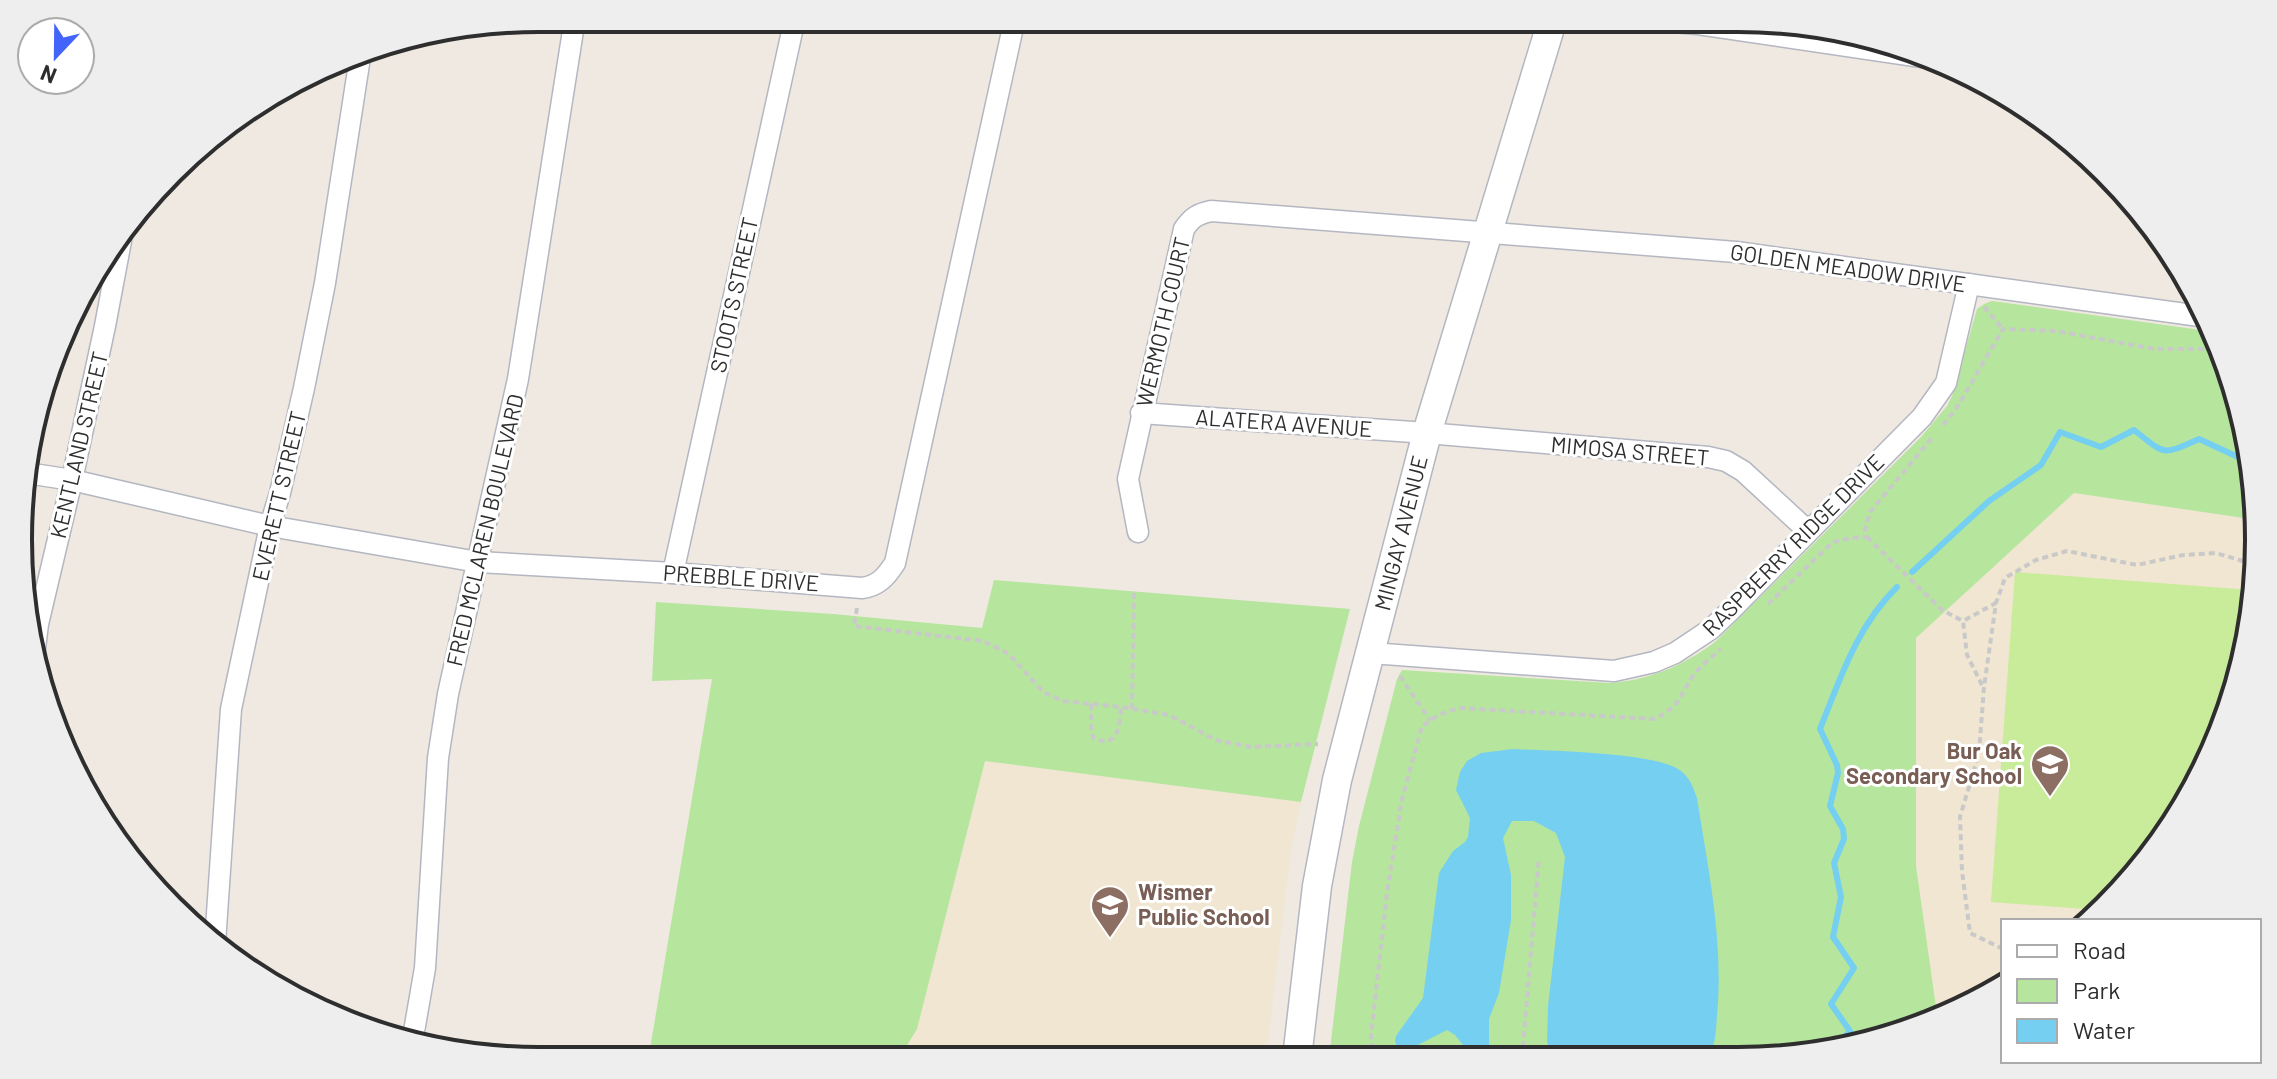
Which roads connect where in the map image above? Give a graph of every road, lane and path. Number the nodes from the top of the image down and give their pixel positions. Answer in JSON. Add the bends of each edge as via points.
{"nodes":[{"id":1,"x":573,"y":32,"type":"edge"},
{"id":2,"x":792,"y":32,"type":"edge"},
{"id":3,"x":1012,"y":32,"type":"edge"},
{"id":4,"x":1549,"y":32,"type":"edge"},
{"id":5,"x":1756,"y":33,"type":"edge"},
{"id":6,"x":1870,"y":49,"type":"edge"},
{"id":7,"x":359,"y":66,"type":"edge"},
{"id":8,"x":1488,"y":232,"type":"junction"},
{"id":9,"x":118,"y":258,"type":"edge"},
{"id":10,"x":1969,"y":284,"type":"junction"},
{"id":11,"x":1983,"y":306,"type":"dead end"},
{"id":12,"x":2193,"y":315,"type":"edge"},
{"id":13,"x":2003,"y":329,"type":"dead end"},
{"id":14,"x":1141,"y":413,"type":"junction"},
{"id":15,"x":1427,"y":433,"type":"junction"},
{"id":16,"x":36,"y":474,"type":"edge"},
{"id":17,"x":72,"y":480,"type":"junction"},
{"id":18,"x":270,"y":526,"type":"junction"},
{"id":19,"x":1808,"y":531,"type":"junction"},
{"id":20,"x":1138,"y":532,"type":"dead end"},
{"id":21,"x":1867,"y":537,"type":"dead end"},
{"id":22,"x":2244,"y":561,"type":"edge"},
{"id":23,"x":478,"y":562,"type":"junction"},
{"id":24,"x":673,"y":573,"type":"junction"},
{"id":25,"x":1134,"y":589,"type":"dead end"},
{"id":26,"x":858,"y":603,"type":"dead end"},
{"id":27,"x":1996,"y":603,"type":"junction"},
{"id":28,"x":39,"y":621,"type":"edge"},
{"id":29,"x":1963,"y":621,"type":"junction"},
{"id":30,"x":1371,"y":653,"type":"junction"},
{"id":31,"x":1397,"y":671,"type":"dead end"},
{"id":32,"x":1984,"y":687,"type":"junction"},
{"id":33,"x":1091,"y":704,"type":"junction"},
{"id":34,"x":1121,"y":707,"type":"junction"},
{"id":35,"x":1132,"y":709,"type":"junction"},
{"id":36,"x":1430,"y":720,"type":"dead end"},
{"id":37,"x":1318,"y":744,"type":"dead end"},
{"id":38,"x":1539,"y":858,"type":"dead end"},
{"id":39,"x":216,"y":930,"type":"edge"},
{"id":40,"x":2001,"y":948,"type":"edge"},
{"id":41,"x":414,"y":1031,"type":"edge"},
{"id":42,"x":1298,"y":1047,"type":"edge"},
{"id":43,"x":1523,"y":1047,"type":"edge"}],
"edges":[{"from":1,"to":23,"type":"street","name":"FRED MCLAREN BOULEVARD","via":[[518,379]]},
{"from":2,"to":24,"type":"street","name":"STOOTS STREET"},
{"from":3,"to":24,"type":"street","name":"PREBBLE DRIVE","via":[[895,563],[879,583],[862,588]]},
{"from":4,"to":8,"type":"street","name":"MINGAY AVENUE"},
{"from":5,"to":6,"type":"street"},
{"from":7,"to":18,"type":"street","name":"EVERETT STREET","via":[[325,283]]},
{"from":8,"to":10,"type":"street","name":"GOLDEN MEADOW DRIVE","via":[[1736,252]]},
{"from":8,"to":14,"type":"street","name":"WERMOTH COURT","via":[[1227,211],[1198,214],[1180,240]]},
{"from":8,"to":15,"type":"street","name":"MINGAY AVENUE"},
{"from":9,"to":17,"type":"street","name":"KENTLAND STREET"},
{"from":10,"to":12,"type":"street","name":"GOLDEN MEADOW DRIVE"},
{"from":10,"to":19,"type":"street","name":"RASPBERRY RIDGE DRIVE","via":[[1946,383],[1922,417]]},
{"from":11,"to":13,"type":"path"},
{"from":14,"to":15,"type":"street","name":"ALATERA AVENUE"},
{"from":14,"to":20,"type":"street","name":"WERMOTH COURT","via":[[1128,479]]},
{"from":15,"to":19,"type":"street","name":"MIMOSA STREET","via":[[1726,461]]},
{"from":15,"to":30,"type":"street","name":"MINGAY AVENUE"},
{"from":16,"to":17,"type":"street","name":"PREBBLE DRIVE"},
{"from":17,"to":18,"type":"street","name":"PREBBLE DRIVE"},
{"from":17,"to":28,"type":"street","name":"KENTLAND STREET"},
{"from":18,"to":23,"type":"street","name":"PREBBLE DRIVE"},
{"from":18,"to":39,"type":"street","name":"EVERETT STREET","via":[[231,709]]},
{"from":19,"to":30,"type":"street","name":"RASPBERRY RIDGE DRIVE","via":[[1711,629],[1654,662],[1599,671]]},
{"from":21,"to":29,"type":"path","via":[[1942,610]]},
{"from":22,"to":27,"type":"path","via":[[2216,553],[2137,565],[2067,551],[2036,560],[2005,578]]},
{"from":23,"to":24,"type":"street","name":"PREBBLE DRIVE"},
{"from":23,"to":41,"type":"street","name":"FRED MCLAREN BOULEVARD","via":[[441,734],[425,968]]},
{"from":25,"to":35,"type":"path"},
{"from":26,"to":33,"type":"path","via":[[854,626],[983,641],[1009,654],[1043,692]]},
{"from":27,"to":29,"type":"path"},
{"from":27,"to":32,"type":"path"},
{"from":29,"to":32,"type":"path","via":[[1967,655]]},
{"from":30,"to":42,"type":"street","name":"MINGAY AVENUE","via":[[1324,841]]},
{"from":31,"to":36,"type":"path"},
{"from":32,"to":40,"type":"path","via":[[1979,753],[1960,817],[1962,871],[1970,933]]},
{"from":33,"to":34,"type":"path"},
{"from":33,"to":34,"type":"path","via":[[1091,732],[1102,742],[1116,735]]},
{"from":34,"to":35,"type":"path"},
{"from":35,"to":37,"type":"path","via":[[1169,715],[1216,740],[1239,745]]},
{"from":38,"to":43,"type":"path"}]}
